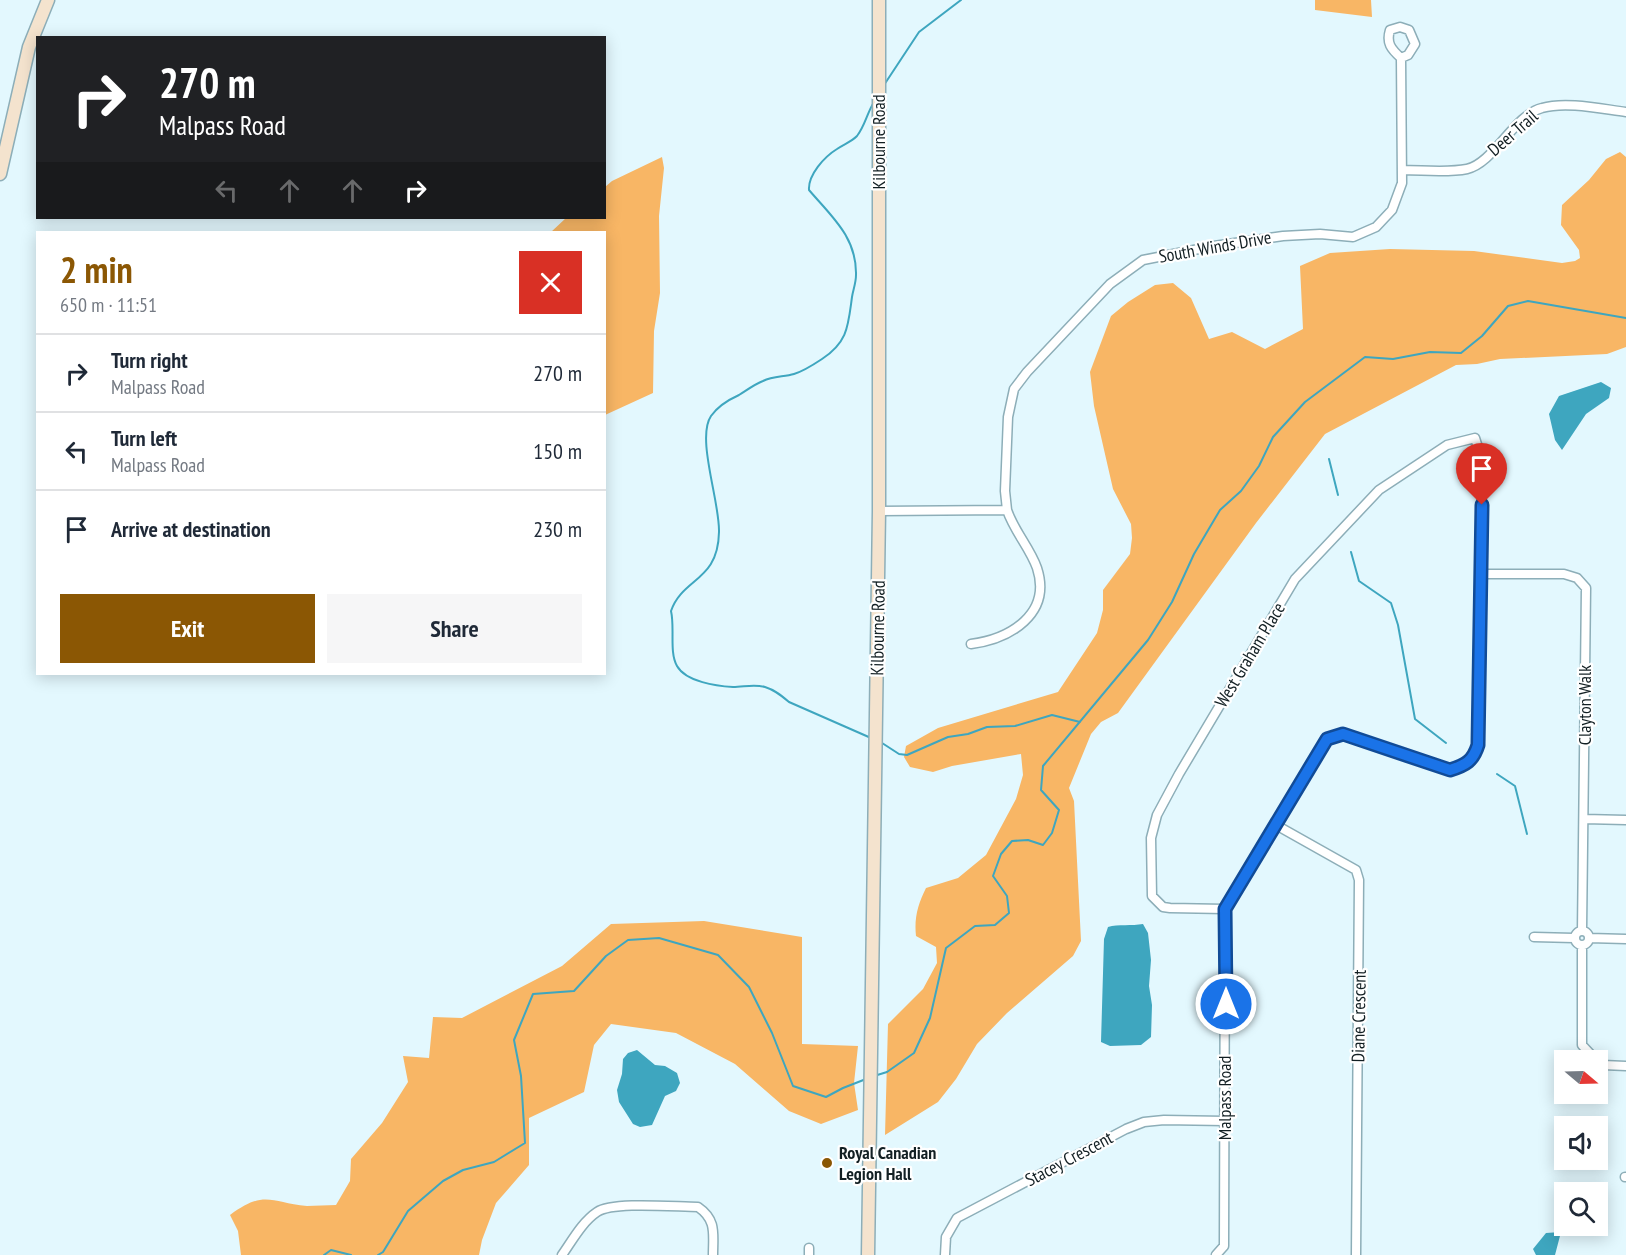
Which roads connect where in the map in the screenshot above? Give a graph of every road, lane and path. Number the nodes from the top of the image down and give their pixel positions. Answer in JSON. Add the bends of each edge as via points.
{"nodes":[{"id":1,"x":48,"y":0,"type":"edge"},
{"id":2,"x":879,"y":0,"type":"edge"},
{"id":3,"x":1401,"y":58,"type":"dead end"},
{"id":4,"x":1626,"y":112,"type":"edge"},
{"id":5,"x":1402,"y":170,"type":"junction"},
{"id":6,"x":0,"y":174,"type":"edge"},
{"id":7,"x":1006,"y":510,"type":"junction"},
{"id":8,"x":879,"y":511,"type":"junction"},
{"id":9,"x":1481,"y":574,"type":"junction"},
{"id":10,"x":971,"y":644,"type":"dead end"},
{"id":11,"x":1584,"y":819,"type":"junction"},
{"id":12,"x":1626,"y":820,"type":"edge"},
{"id":13,"x":1276,"y":825,"type":"junction"},
{"id":14,"x":1225,"y":909,"type":"junction"},
{"id":15,"x":1582,"y":931,"type":"junction"},
{"id":16,"x":1534,"y":937,"type":"dead end"},
{"id":17,"x":1574,"y":938,"type":"junction"},
{"id":18,"x":1589,"y":938,"type":"junction"},
{"id":19,"x":1626,"y":939,"type":"edge"},
{"id":20,"x":1582,"y":946,"type":"junction"},
{"id":21,"x":1587,"y":1050,"type":"edge"},
{"id":22,"x":1608,"y":1065,"type":"edge"},
{"id":23,"x":1626,"y":1066,"type":"edge"},
{"id":24,"x":1226,"y":1121,"type":"junction"},
{"id":25,"x":562,"y":1255,"type":"edge"},
{"id":26,"x":713,"y":1255,"type":"edge"},
{"id":27,"x":868,"y":1255,"type":"edge"},
{"id":28,"x":945,"y":1255,"type":"edge"},
{"id":29,"x":1216,"y":1255,"type":"edge"},
{"id":30,"x":1356,"y":1255,"type":"edge"}],
"edges":[{"from":1,"to":6,"type":"street","via":[[29,47]]},
{"from":2,"to":8,"type":"street","name":"Kilbourne Road"},
{"from":3,"to":5,"type":"street","name":"South Winds Drive"},
{"from":4,"to":5,"type":"street","name":"Deer Trail","via":[[1556,105],[1540,108],[1469,169]]},
{"from":5,"to":7,"type":"street","name":"South Winds Drive","via":[[1402,183],[1392,210],[1376,227],[1353,237],[1320,234],[1241,241],[1143,260],[1110,284],[1014,389],[1008,417]]},
{"from":7,"to":8,"type":"street"},
{"from":7,"to":10,"type":"street","via":[[1036,567],[1041,584],[1037,608],[1021,625],[1000,638]]},
{"from":8,"to":27,"type":"street","name":"Kilbourne Road"},
{"from":9,"to":11,"type":"street","name":"Clayton Walk","via":[[1564,574],[1577,578],[1586,588]]},
{"from":9,"to":13,"type":"street","via":[[1475,757],[1450,770],[1343,734],[1327,739]]},
{"from":9,"to":14,"type":"street","name":"West Graham Place","via":[[1482,460],[1475,438],[1447,445],[1379,490],[1295,579],[1179,774],[1157,815],[1151,838],[1152,896],[1163,907]]},
{"from":11,"to":12,"type":"street"},
{"from":11,"to":15,"type":"street","name":"Clayton Walk"},
{"from":13,"to":14,"type":"street"},
{"from":13,"to":30,"type":"street","name":"Diane Crescent","via":[[1356,870],[1359,880]]},
{"from":14,"to":24,"type":"street","name":"Malpass Road"},
{"from":15,"to":17,"type":"street"},
{"from":15,"to":18,"type":"street"},
{"from":16,"to":17,"type":"street"},
{"from":17,"to":20,"type":"street"},
{"from":18,"to":19,"type":"street"},
{"from":18,"to":20,"type":"street"},
{"from":20,"to":21,"type":"street","via":[[1582,1045]]},
{"from":22,"to":23,"type":"street"},
{"from":24,"to":28,"type":"street","name":"Stacey Crescent","via":[[1164,1120],[1126,1129],[957,1218],[946,1237]]},
{"from":24,"to":29,"type":"street","name":"Malpass Road","via":[[1224,1246]]},
{"from":25,"to":26,"type":"street","via":[[585,1223],[598,1211],[613,1206],[698,1207],[713,1222]]}]}
